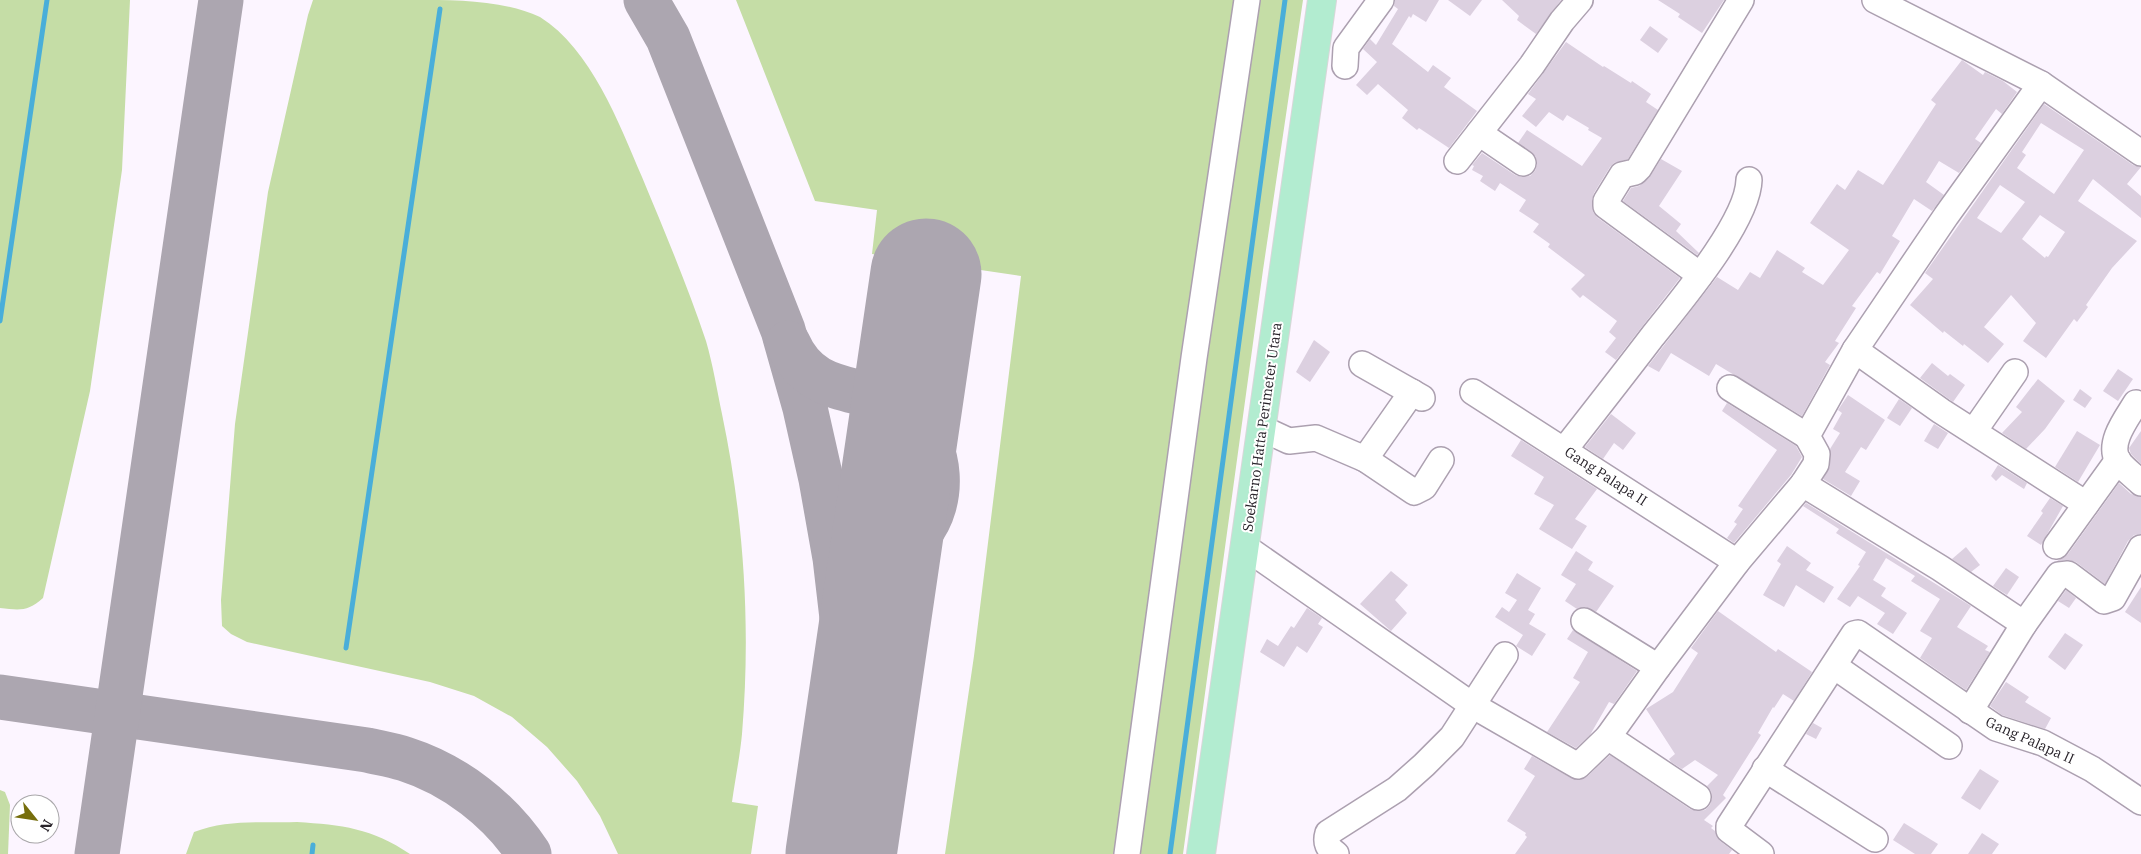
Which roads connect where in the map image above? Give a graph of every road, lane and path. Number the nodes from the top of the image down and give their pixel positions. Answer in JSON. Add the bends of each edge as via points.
{"nodes":[{"id":1,"x":1247,"y":0,"type":"edge"},
{"id":2,"x":1322,"y":0,"type":"edge"},
{"id":3,"x":1381,"y":0,"type":"edge"},
{"id":4,"x":1580,"y":0,"type":"edge"},
{"id":5,"x":1741,"y":0,"type":"edge"},
{"id":6,"x":1875,"y":0,"type":"edge"},
{"id":7,"x":1315,"y":52,"type":"junction"},
{"id":8,"x":2041,"y":84,"type":"junction"},
{"id":9,"x":1479,"y":133,"type":"junction"},
{"id":10,"x":2141,"y":153,"type":"edge"},
{"id":11,"x":1457,"y":161,"type":"dead end"},
{"id":12,"x":1523,"y":163,"type":"dead end"},
{"id":13,"x":1749,"y":180,"type":"dead end"},
{"id":14,"x":1700,"y":275,"type":"junction"},
{"id":15,"x":1855,"y":350,"type":"junction"},
{"id":16,"x":1362,"y":364,"type":"dead end"},
{"id":17,"x":2014,"y":372,"type":"dead end"},
{"id":18,"x":1730,"y":388,"type":"dead end"},
{"id":19,"x":1473,"y":392,"type":"dead end"},
{"id":20,"x":2136,"y":403,"type":"dead end"},
{"id":21,"x":1261,"y":428,"type":"junction"},
{"id":22,"x":1974,"y":431,"type":"junction"},
{"id":23,"x":1807,"y":436,"type":"junction"},
{"id":24,"x":1565,"y":450,"type":"junction"},
{"id":25,"x":1365,"y":459,"type":"junction"},
{"id":26,"x":1441,"y":460,"type":"dead end"},
{"id":27,"x":2118,"y":460,"type":"junction"},
{"id":28,"x":2141,"y":483,"type":"edge"},
{"id":29,"x":1803,"y":484,"type":"junction"},
{"id":30,"x":2086,"y":504,"type":"junction"},
{"id":31,"x":1245,"y":546,"type":"junction"},
{"id":32,"x":2056,"y":546,"type":"dead end"},
{"id":33,"x":2141,"y":548,"type":"edge"},
{"id":34,"x":1737,"y":562,"type":"junction"},
{"id":35,"x":1584,"y":621,"type":"dead end"},
{"id":36,"x":2024,"y":624,"type":"junction"},
{"id":37,"x":1505,"y":655,"type":"dead end"},
{"id":38,"x":1834,"y":666,"type":"junction"},
{"id":39,"x":1658,"y":667,"type":"junction"},
{"id":40,"x":1472,"y":705,"type":"junction"},
{"id":41,"x":1970,"y":711,"type":"junction"},
{"id":42,"x":1608,"y":737,"type":"junction"},
{"id":43,"x":1949,"y":746,"type":"dead end"},
{"id":44,"x":1765,"y":770,"type":"junction"},
{"id":45,"x":1698,"y":797,"type":"dead end"},
{"id":46,"x":2141,"y":802,"type":"edge"},
{"id":47,"x":1875,"y":839,"type":"dead end"},
{"id":48,"x":1127,"y":854,"type":"edge"},
{"id":49,"x":1201,"y":854,"type":"edge"},
{"id":50,"x":1336,"y":854,"type":"edge"},
{"id":51,"x":1761,"y":854,"type":"edge"}],
"edges":[{"from":1,"to":48,"type":"street","via":[[1194,358]]},
{"from":2,"to":7,"type":"main road","name":"Soekarno Hatta Perimeter Utara"},
{"from":3,"to":7,"type":"street","via":[[1346,57]]},
{"from":4,"to":9,"type":"street"},
{"from":5,"to":14,"type":"street","via":[[1640,168],[1622,175],[1606,200],[1606,206]]},
{"from":6,"to":8,"type":"street"},
{"from":7,"to":21,"type":"main road","name":"Soekarno Hatta Perimeter Utara"},
{"from":8,"to":10,"type":"street"},
{"from":8,"to":15,"type":"street"},
{"from":9,"to":11,"type":"street"},
{"from":9,"to":12,"type":"street"},
{"from":13,"to":14,"type":"street","via":[[1734,225]]},
{"from":14,"to":24,"type":"street"},
{"from":15,"to":22,"type":"street"},
{"from":15,"to":23,"type":"street"},
{"from":16,"to":25,"type":"street","via":[[1417,395]]},
{"from":17,"to":22,"type":"street"},
{"from":18,"to":23,"type":"street"},
{"from":19,"to":24,"type":"street","name":"Gang Palapa II"},
{"from":20,"to":27,"type":"street","via":[[2115,444]]},
{"from":21,"to":25,"type":"street","via":[[1289,440],[1316,438]]},
{"from":21,"to":31,"type":"main road","name":"Soekarno Hatta Perimeter Utara"},
{"from":22,"to":30,"type":"street"},
{"from":23,"to":29,"type":"street","via":[[1817,454],[1816,464]]},
{"from":24,"to":34,"type":"street","name":"Gang Palapa II"},
{"from":25,"to":26,"type":"street","via":[[1414,492],[1424,486]]},
{"from":27,"to":28,"type":"street"},
{"from":27,"to":30,"type":"street"},
{"from":29,"to":34,"type":"street"},
{"from":29,"to":36,"type":"street"},
{"from":30,"to":32,"type":"street"},
{"from":31,"to":40,"type":"street"},
{"from":31,"to":49,"type":"main road","name":"Soekarno Hatta Perimeter Utara"},
{"from":33,"to":36,"type":"street","via":[[2113,598],[2104,601],[2068,574],[2059,575]]},
{"from":34,"to":39,"type":"street"},
{"from":35,"to":39,"type":"street"},
{"from":36,"to":41,"type":"street"},
{"from":37,"to":40,"type":"street"},
{"from":38,"to":41,"type":"street","name":"Gang Palapa II","via":[[1854,634],[1858,633]]},
{"from":38,"to":43,"type":"street"},
{"from":38,"to":44,"type":"street"},
{"from":39,"to":42,"type":"street"},
{"from":40,"to":42,"type":"street","via":[[1578,766]]},
{"from":40,"to":50,"type":"street","via":[[1452,737],[1397,789],[1328,833],[1328,846]]},
{"from":41,"to":46,"type":"street","name":"Gang Palapa II","via":[[1996,728],[2043,743],[2092,769]]},
{"from":42,"to":45,"type":"street"},
{"from":44,"to":47,"type":"street"},
{"from":44,"to":51,"type":"street","via":[[1729,828]]}]}
